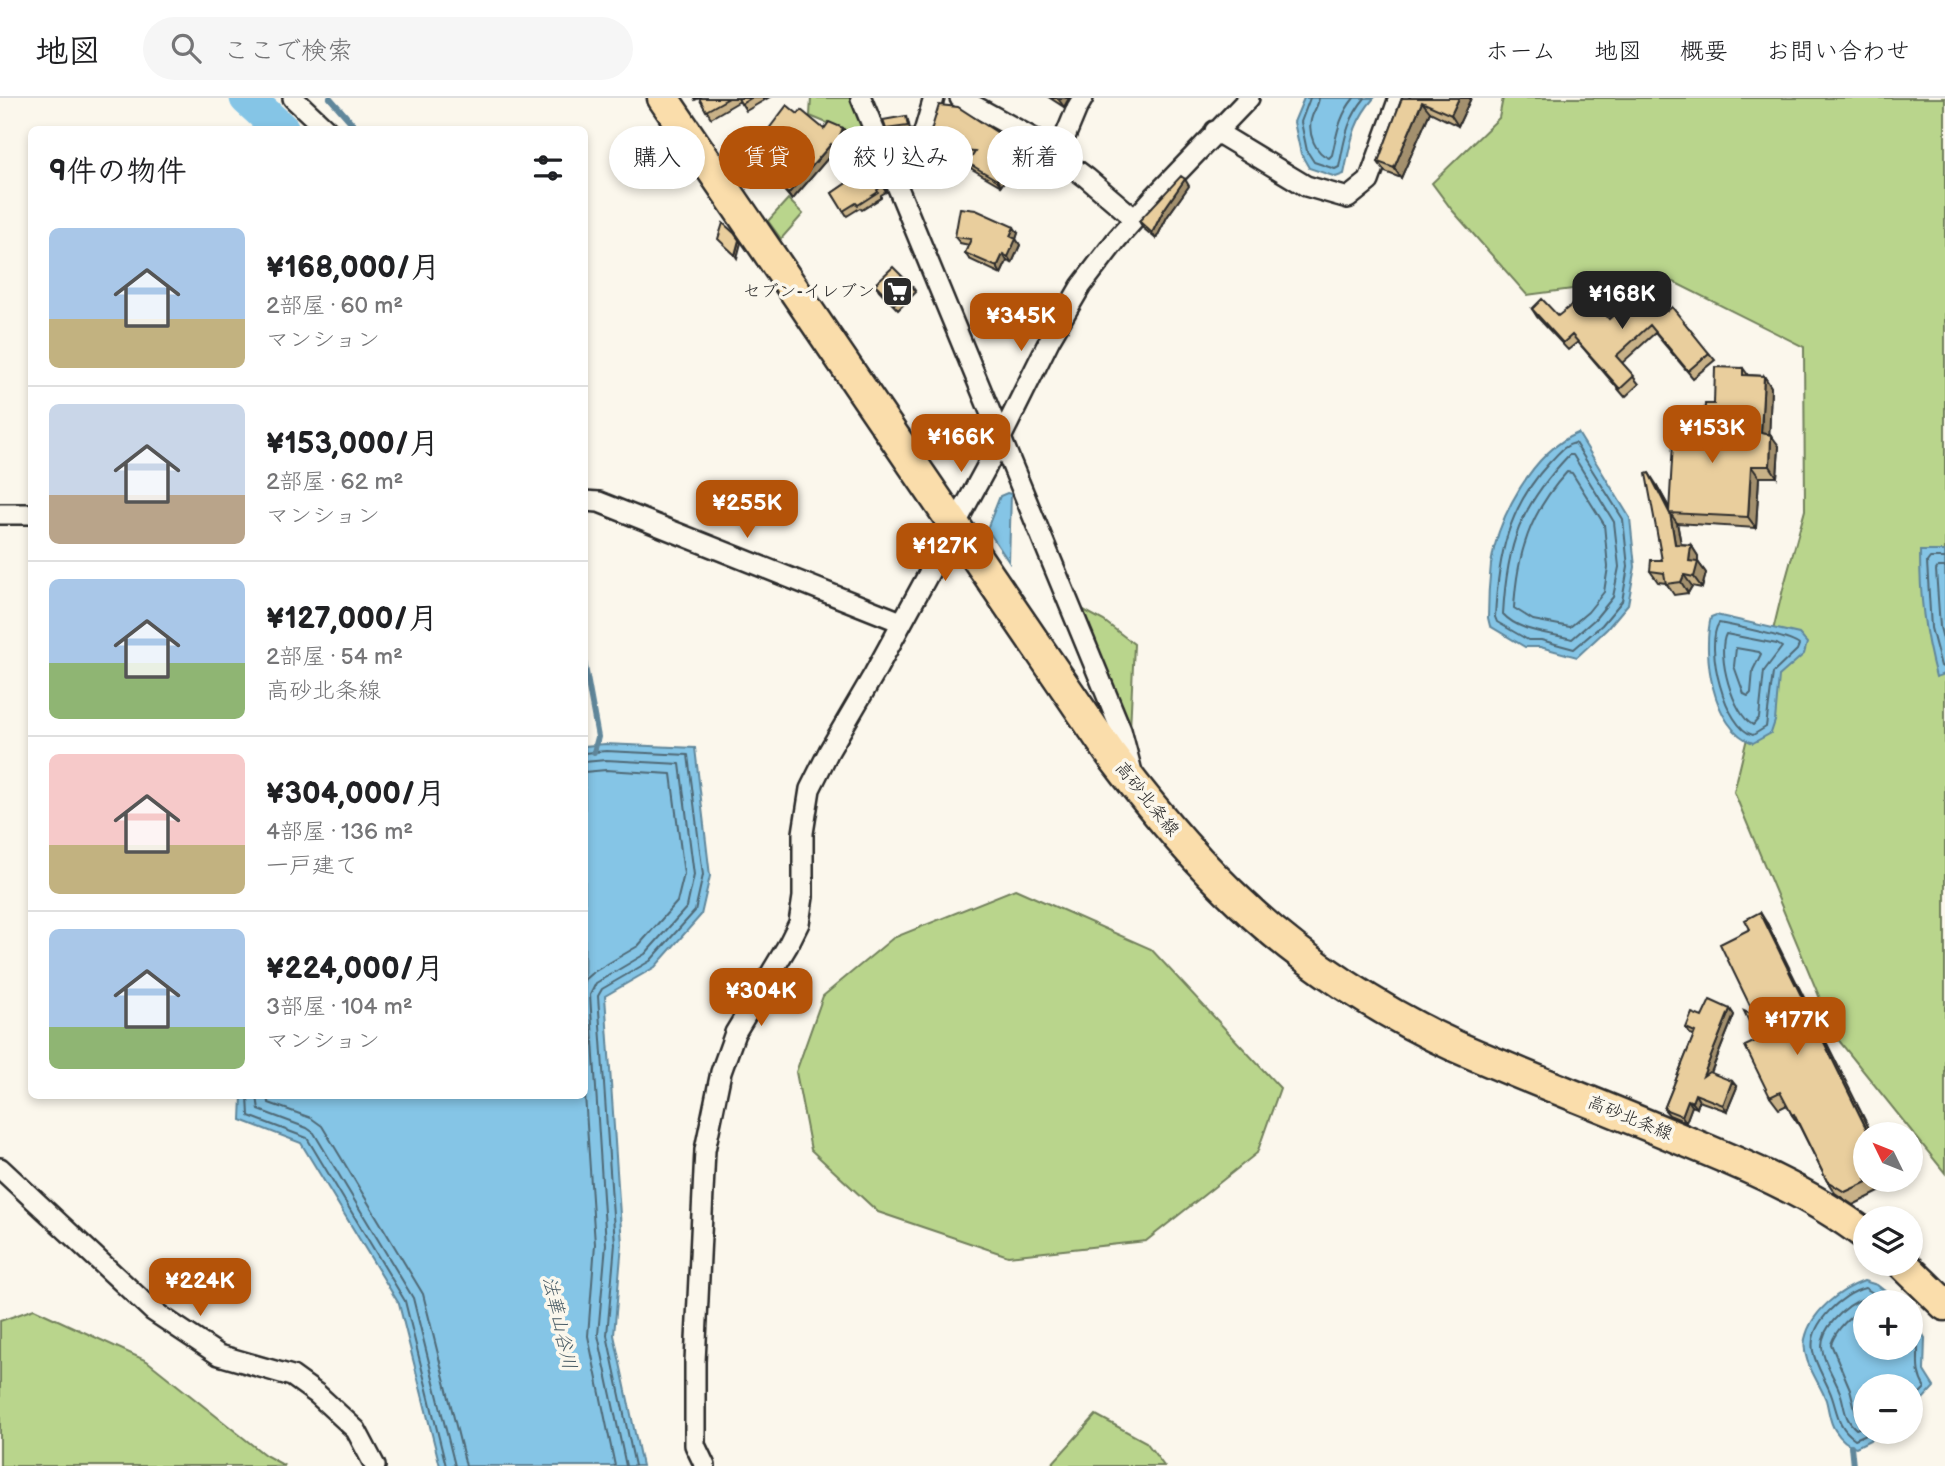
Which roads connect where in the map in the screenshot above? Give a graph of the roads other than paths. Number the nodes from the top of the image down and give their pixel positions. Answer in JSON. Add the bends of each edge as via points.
{"nodes":[{"id":1,"x":293,"y":98,"type":"edge"},
{"id":2,"x":663,"y":98,"type":"edge"},
{"id":3,"x":861,"y":98,"type":"edge"},
{"id":4,"x":934,"y":98,"type":"edge"},
{"id":5,"x":960,"y":98,"type":"edge"},
{"id":6,"x":1083,"y":98,"type":"edge"},
{"id":7,"x":1249,"y":98,"type":"edge"},
{"id":8,"x":1399,"y":98,"type":"edge"},
{"id":9,"x":323,"y":126,"type":"edge"},
{"id":10,"x":873,"y":126,"type":"edge"},
{"id":11,"x":926,"y":126,"type":"edge"},
{"id":12,"x":1011,"y":126,"type":"edge"},
{"id":13,"x":1070,"y":126,"type":"edge"},
{"id":14,"x":1215,"y":131,"type":"junction"},
{"id":15,"x":1083,"y":175,"type":"edge"},
{"id":16,"x":898,"y":189,"type":"edge"},
{"id":17,"x":1135,"y":219,"type":"junction"},
{"id":18,"x":1000,"y":441,"type":"junction"},
{"id":19,"x":588,"y":501,"type":"edge"},
{"id":20,"x":0,"y":514,"type":"edge"},
{"id":21,"x":28,"y":514,"type":"edge"},
{"id":22,"x":955,"y":525,"type":"junction"},
{"id":23,"x":901,"y":622,"type":"junction"},
{"id":24,"x":1137,"y":788,"type":"junction"},
{"id":25,"x":0,"y":1168,"type":"edge"},
{"id":26,"x":1853,"y":1227,"type":"edge"},
{"id":27,"x":1916,"y":1276,"type":"edge"},
{"id":28,"x":1945,"y":1304,"type":"edge"},
{"id":29,"x":375,"y":1466,"type":"edge"},
{"id":30,"x":705,"y":1466,"type":"edge"}],
"edges":[{"from":1,"to":9,"type":"street"},
{"from":2,"to":22,"type":"main road","name":"高砂北条線"},
{"from":3,"to":10,"type":"street"},
{"from":4,"to":11,"type":"street"},
{"from":5,"to":12,"type":"street"},
{"from":6,"to":13,"type":"street"},
{"from":7,"to":14,"type":"street"},
{"from":8,"to":14,"type":"street","via":[[1369,181],[1348,198],[1306,186]]},
{"from":14,"to":17,"type":"street"},
{"from":15,"to":17,"type":"street"},
{"from":16,"to":18,"type":"street"},
{"from":17,"to":18,"type":"street","via":[[1081,286]]},
{"from":18,"to":22,"type":"street"},
{"from":18,"to":24,"type":"street","via":[[1121,730]]},
{"from":19,"to":23,"type":"street"},
{"from":20,"to":21,"type":"street"},
{"from":22,"to":23,"type":"street"},
{"from":22,"to":24,"type":"main road","name":"高砂北条線"},
{"from":23,"to":30,"type":"street","via":[[810,789],[799,923],[734,1033],[721,1072],[705,1150],[696,1336],[695,1445]]},
{"from":24,"to":26,"type":"main road","name":"高砂北条線","via":[[1242,905],[1320,968],[1391,1013],[1455,1046],[1732,1160]]},
{"from":25,"to":29,"type":"street","via":[[153,1311],[219,1355],[292,1376],[317,1394],[356,1430]]},
{"from":27,"to":28,"type":"main road"}]}
